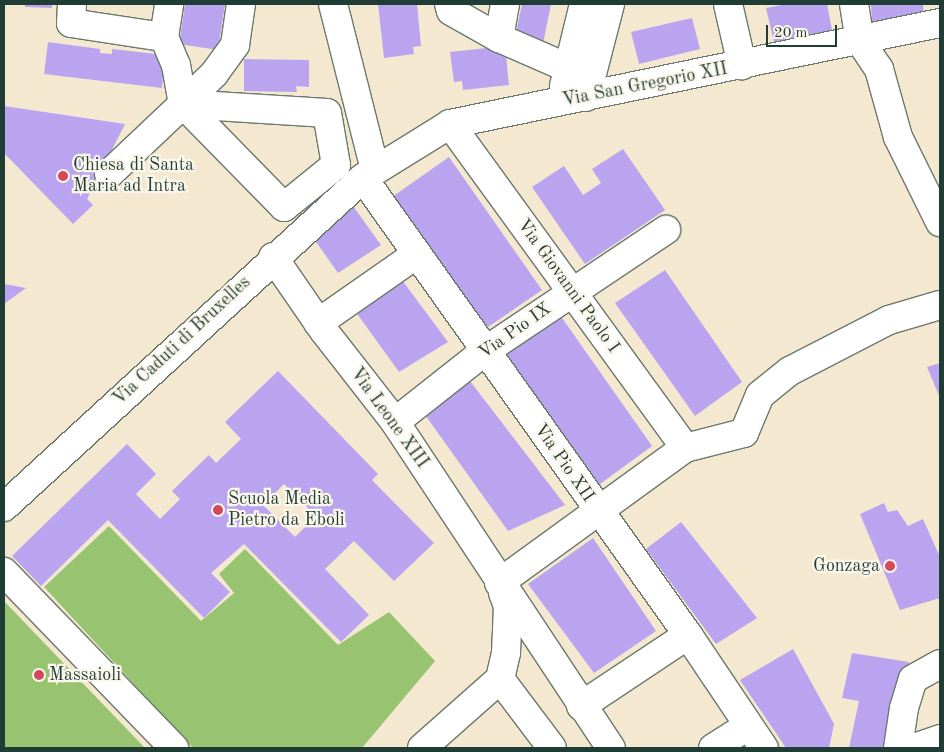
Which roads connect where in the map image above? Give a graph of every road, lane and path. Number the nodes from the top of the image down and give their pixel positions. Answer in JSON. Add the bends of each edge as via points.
{"nodes":[{"id":1,"x":72,"y":4,"type":"edge"},
{"id":2,"x":170,"y":4,"type":"edge"},
{"id":3,"x":241,"y":4,"type":"edge"},
{"id":4,"x":333,"y":4,"type":"edge"},
{"id":5,"x":449,"y":4,"type":"edge"},
{"id":6,"x":505,"y":4,"type":"edge"},
{"id":7,"x":584,"y":4,"type":"edge"},
{"id":8,"x":610,"y":4,"type":"edge"},
{"id":9,"x":728,"y":4,"type":"edge"},
{"id":10,"x":854,"y":4,"type":"edge"},
{"id":11,"x":940,"y":23,"type":"edge"},
{"id":12,"x":164,"y":37,"type":"junction"},
{"id":13,"x":499,"y":38,"type":"junction"},
{"id":14,"x":860,"y":41,"type":"junction"},
{"id":15,"x":742,"y":65,"type":"junction"},
{"id":16,"x":568,"y":68,"type":"junction"},
{"id":17,"x":573,"y":99,"type":"junction"},
{"id":18,"x":182,"y":104,"type":"junction"},
{"id":19,"x":450,"y":124,"type":"junction"},
{"id":20,"x":110,"y":174,"type":"dead end"},
{"id":21,"x":369,"y":174,"type":"junction"},
{"id":22,"x":940,"y":222,"type":"edge"},
{"id":23,"x":666,"y":230,"type":"dead end"},
{"id":24,"x":417,"y":254,"type":"junction"},
{"id":25,"x":273,"y":257,"type":"junction"},
{"id":26,"x":572,"y":292,"type":"junction"},
{"id":27,"x":940,"y":305,"type":"edge"},
{"id":28,"x":318,"y":323,"type":"junction"},
{"id":29,"x":485,"y":351,"type":"junction"},
{"id":30,"x":394,"y":422,"type":"junction"},
{"id":31,"x":685,"y":448,"type":"junction"},
{"id":32,"x":4,"y":507,"type":"edge"},
{"id":33,"x":599,"y":513,"type":"junction"},
{"id":34,"x":4,"y":572,"type":"edge"},
{"id":35,"x":499,"y":582,"type":"junction"},
{"id":36,"x":688,"y":635,"type":"junction"},
{"id":37,"x":940,"y":664,"type":"edge"},
{"id":38,"x":500,"y":679,"type":"junction"},
{"id":39,"x":580,"y":706,"type":"junction"},
{"id":40,"x":748,"y":726,"type":"junction"},
{"id":41,"x":940,"y":739,"type":"edge"},
{"id":42,"x":428,"y":746,"type":"edge"},
{"id":43,"x":174,"y":748,"type":"edge"},
{"id":44,"x":552,"y":748,"type":"edge"},
{"id":45,"x":611,"y":748,"type":"edge"},
{"id":46,"x":713,"y":748,"type":"edge"},
{"id":47,"x":764,"y":748,"type":"edge"},
{"id":48,"x":898,"y":748,"type":"edge"},
{"id":49,"x":914,"y":748,"type":"edge"}],
"edges":[{"from":1,"to":12,"type":"street","via":[[71,23]]},
{"from":2,"to":12,"type":"street"},
{"from":3,"to":18,"type":"street","via":[[235,45],[214,74]]},
{"from":4,"to":21,"type":"street"},
{"from":5,"to":13,"type":"street","via":[[451,11]]},
{"from":6,"to":13,"type":"street"},
{"from":7,"to":16,"type":"street"},
{"from":8,"to":17,"type":"street"},
{"from":9,"to":15,"type":"street"},
{"from":10,"to":14,"type":"street"},
{"from":11,"to":14,"type":"street","name":"Via San Gregorio XII"},
{"from":12,"to":18,"type":"street","via":[[176,65]]},
{"from":13,"to":16,"type":"street"},
{"from":14,"to":15,"type":"street","name":"Via San Gregorio XII"},
{"from":14,"to":22,"type":"street","via":[[879,69],[898,137]]},
{"from":15,"to":17,"type":"street","name":"Via San Gregorio XII"},
{"from":16,"to":17,"type":"street"},
{"from":17,"to":19,"type":"street","name":"Via San Gregorio XII"},
{"from":18,"to":18,"type":"street","via":[[284,207],[336,165],[327,114]]},
{"from":18,"to":20,"type":"street"},
{"from":19,"to":21,"type":"street","name":"Via San Gregorio XII"},
{"from":19,"to":26,"type":"street","name":"Via Giovanni Paolo I"},
{"from":21,"to":24,"type":"street","name":"Via Pio XII"},
{"from":21,"to":25,"type":"street","name":"Via Caduti di Bruxelles"},
{"from":23,"to":26,"type":"street","name":"Via Pio IX"},
{"from":24,"to":28,"type":"street"},
{"from":24,"to":29,"type":"street","name":"Via Pio XII"},
{"from":25,"to":28,"type":"street","name":"Via Leone XIII"},
{"from":25,"to":32,"type":"street","name":"Via Caduti di Bruxelles"},
{"from":26,"to":29,"type":"street","name":"Via Pio IX"},
{"from":26,"to":31,"type":"street","name":"Via Giovanni Paolo I"},
{"from":27,"to":31,"type":"street","via":[[890,320],[790,371],[760,395],[744,433]]},
{"from":28,"to":30,"type":"street","name":"Via Leone XIII"},
{"from":29,"to":30,"type":"street","name":"Via Pio IX"},
{"from":29,"to":33,"type":"street","name":"Via Pio XII"},
{"from":30,"to":35,"type":"street","name":"Via Leone XIII"},
{"from":31,"to":33,"type":"street"},
{"from":33,"to":35,"type":"street"},
{"from":33,"to":36,"type":"street","name":"Via Pio XII"},
{"from":34,"to":43,"type":"street"},
{"from":35,"to":38,"type":"street","via":[[508,606],[506,653]]},
{"from":35,"to":39,"type":"street"},
{"from":36,"to":39,"type":"street"},
{"from":36,"to":40,"type":"street","name":"Via Pio XII"},
{"from":37,"to":48,"type":"street","via":[[913,679],[904,708]]},
{"from":38,"to":42,"type":"street"},
{"from":38,"to":44,"type":"street"},
{"from":39,"to":45,"type":"street"},
{"from":40,"to":46,"type":"street"},
{"from":40,"to":47,"type":"street","name":"Via Pio XII"},
{"from":41,"to":49,"type":"street"}]}
